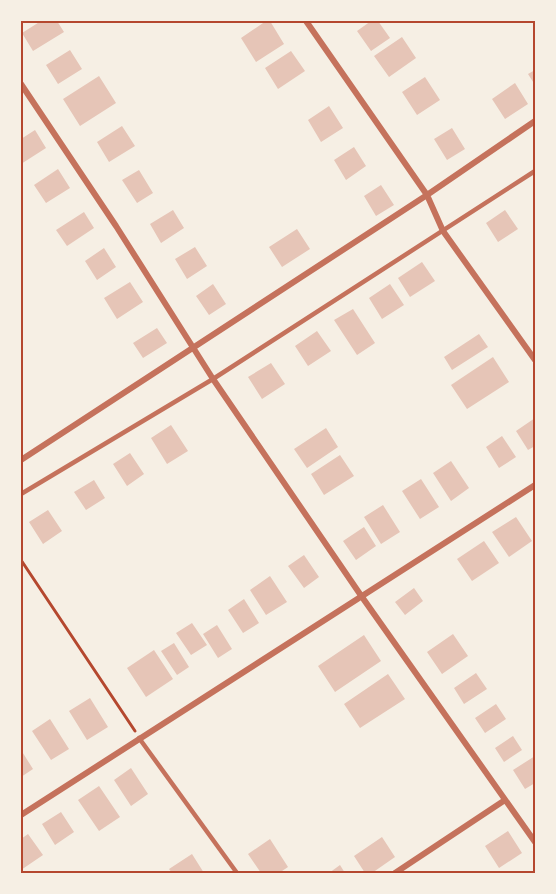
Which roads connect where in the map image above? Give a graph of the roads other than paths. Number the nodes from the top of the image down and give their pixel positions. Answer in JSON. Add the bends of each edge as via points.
{"nodes":[{"id":1,"x":306,"y":21,"type":"edge"},
{"id":2,"x":21,"y":84,"type":"edge"},
{"id":3,"x":535,"y":121,"type":"edge"},
{"id":4,"x":535,"y":171,"type":"edge"},
{"id":5,"x":427,"y":195,"type":"junction"},
{"id":6,"x":443,"y":231,"type":"junction"},
{"id":7,"x":194,"y":349,"type":"junction"},
{"id":8,"x":535,"y":360,"type":"edge"},
{"id":9,"x":213,"y":380,"type":"junction"},
{"id":10,"x":21,"y":460,"type":"edge"},
{"id":11,"x":535,"y":485,"type":"edge"},
{"id":12,"x":21,"y":494,"type":"edge"},
{"id":13,"x":362,"y":597,"type":"junction"},
{"id":14,"x":139,"y":738,"type":"junction"},
{"id":15,"x":505,"y":800,"type":"junction"},
{"id":16,"x":21,"y":815,"type":"edge"},
{"id":17,"x":535,"y":842,"type":"edge"},
{"id":18,"x":237,"y":873,"type":"edge"},
{"id":19,"x":395,"y":873,"type":"edge"}],
"edges":[{"from":1,"to":5,"type":"street"},
{"from":2,"to":7,"type":"street"},
{"from":3,"to":5,"type":"street"},
{"from":4,"to":6,"type":"lane"},
{"from":5,"to":6,"type":"street"},
{"from":5,"to":7,"type":"street"},
{"from":6,"to":8,"type":"street"},
{"from":6,"to":9,"type":"lane"},
{"from":7,"to":9,"type":"street"},
{"from":7,"to":10,"type":"street"},
{"from":9,"to":12,"type":"lane"},
{"from":9,"to":13,"type":"street"},
{"from":11,"to":13,"type":"street"},
{"from":13,"to":14,"type":"street"},
{"from":13,"to":15,"type":"street"},
{"from":14,"to":16,"type":"street"},
{"from":14,"to":18,"type":"lane"},
{"from":15,"to":17,"type":"street"},
{"from":15,"to":19,"type":"street"}]}
